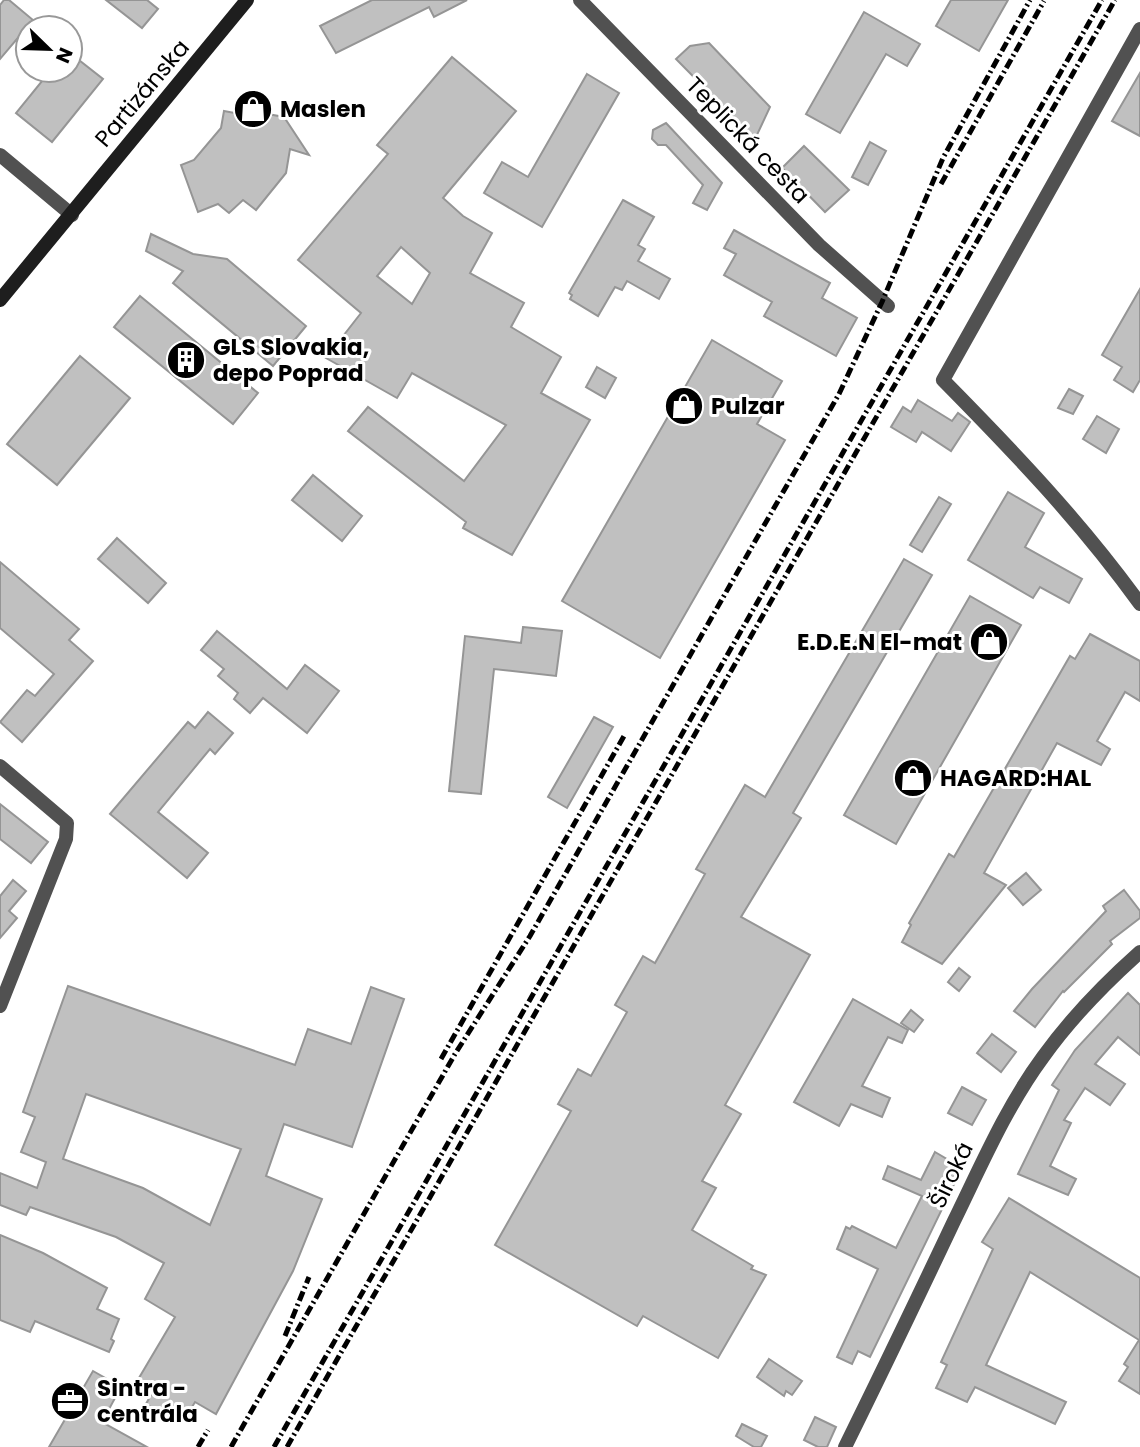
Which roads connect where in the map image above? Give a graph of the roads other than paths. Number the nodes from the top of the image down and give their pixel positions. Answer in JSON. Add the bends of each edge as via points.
{"nodes":[{"id":1,"x":247,"y":0,"type":"edge"},
{"id":2,"x":580,"y":0,"type":"edge"},
{"id":3,"x":1140,"y":29,"type":"edge"},
{"id":4,"x":0,"y":155,"type":"edge"},
{"id":5,"x":72,"y":215,"type":"junction"},
{"id":6,"x":0,"y":300,"type":"edge"},
{"id":7,"x":888,"y":306,"type":"dead end"},
{"id":8,"x":1140,"y":604,"type":"edge"},
{"id":9,"x":0,"y":766,"type":"edge"},
{"id":10,"x":1140,"y":952,"type":"edge"},
{"id":11,"x":0,"y":1006,"type":"edge"},
{"id":12,"x":845,"y":1447,"type":"edge"}],
"edges":[{"from":1,"to":5,"type":"street","name":"Partizánska"},
{"from":2,"to":7,"type":"street","name":"Teplická cesta","via":[[819,245]]},
{"from":3,"to":8,"type":"street","via":[[943,380],[1041,480]]},
{"from":4,"to":5,"type":"street"},
{"from":5,"to":6,"type":"street","name":"Partizánska"},
{"from":9,"to":11,"type":"street","via":[[67,823],[65,839]]},
{"from":10,"to":12,"type":"street","name":"Široká","via":[[1073,1018],[1018,1095]]}]}
